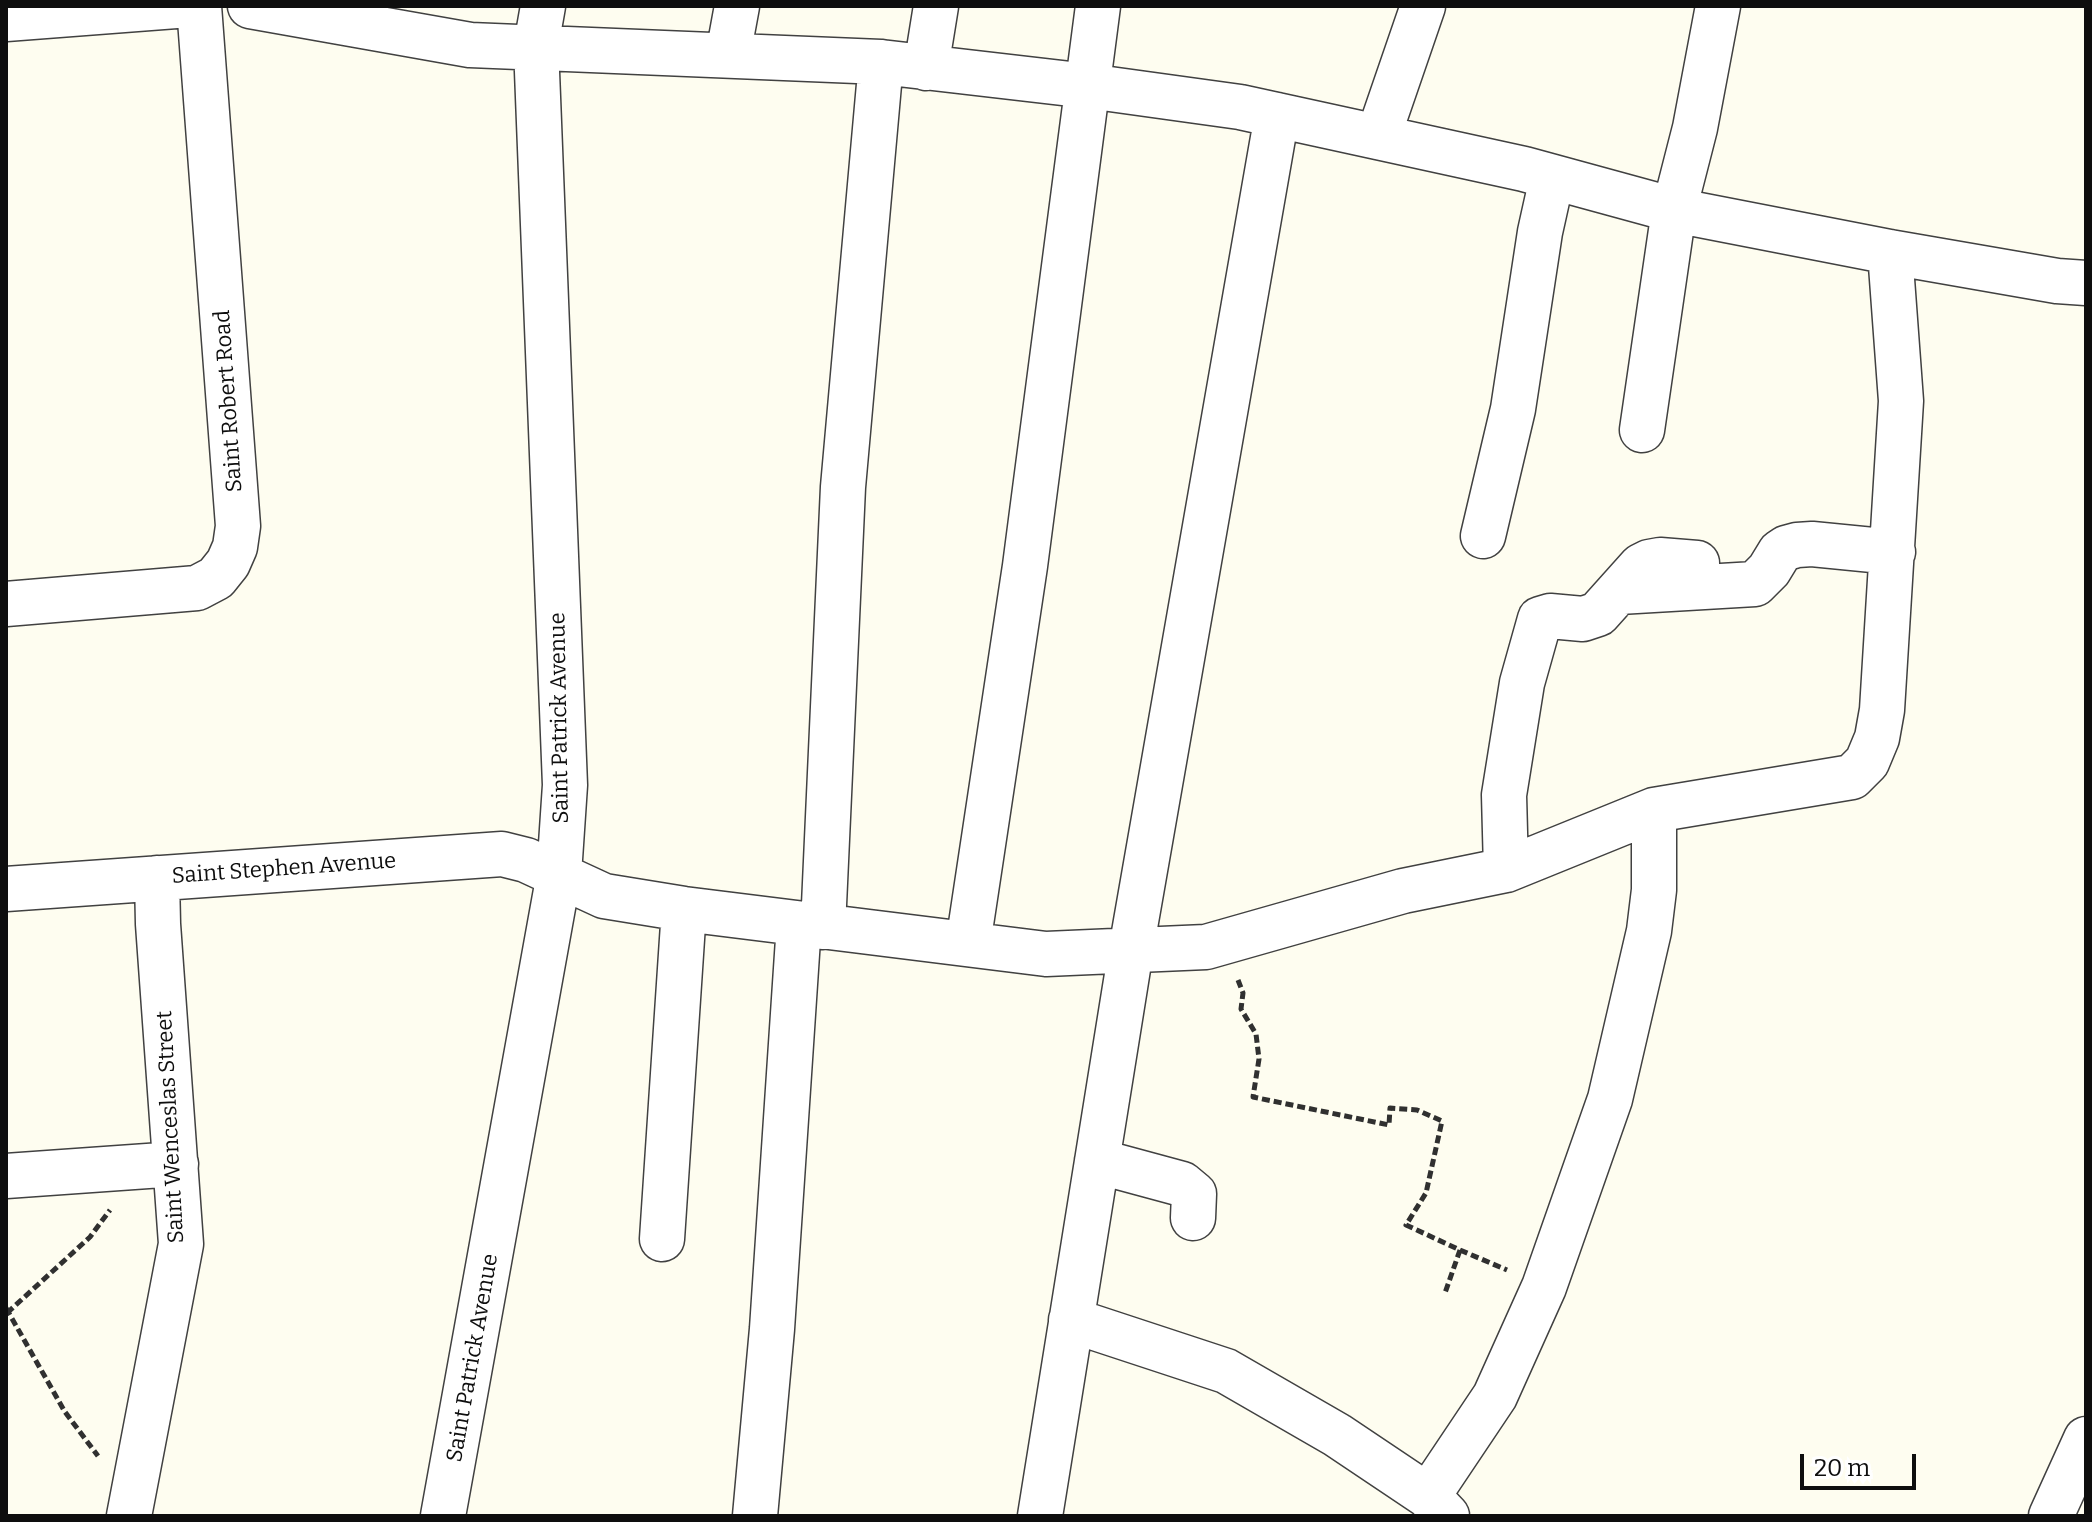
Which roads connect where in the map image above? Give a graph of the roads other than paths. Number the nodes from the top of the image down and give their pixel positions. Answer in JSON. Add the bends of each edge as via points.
{"nodes":[{"id":1,"x":176,"y":6,"type":"edge"},
{"id":2,"x":199,"y":6,"type":"edge"},
{"id":3,"x":250,"y":6,"type":"edge"},
{"id":4,"x":737,"y":6,"type":"edge"},
{"id":5,"x":936,"y":6,"type":"edge"},
{"id":6,"x":1098,"y":6,"type":"edge"},
{"id":7,"x":1423,"y":6,"type":"edge"},
{"id":8,"x":1718,"y":6,"type":"edge"},
{"id":9,"x":6,"y":19,"type":"edge"},
{"id":10,"x":539,"y":26,"type":"edge"},
{"id":11,"x":728,"y":55,"type":"junction"},
{"id":12,"x":881,"y":62,"type":"junction"},
{"id":13,"x":926,"y":68,"type":"junction"},
{"id":14,"x":1088,"y":86,"type":"junction"},
{"id":15,"x":1277,"y":115,"type":"junction"},
{"id":16,"x":1378,"y":137,"type":"junction"},
{"id":17,"x":1552,"y":178,"type":"junction"},
{"id":18,"x":1674,"y":210,"type":"junction"},
{"id":19,"x":1890,"y":252,"type":"junction"},
{"id":20,"x":2086,"y":283,"type":"edge"},
{"id":21,"x":1642,"y":430,"type":"dead end"},
{"id":22,"x":1483,"y":536,"type":"dead end"},
{"id":23,"x":1893,"y":552,"type":"junction"},
{"id":24,"x":1697,"y":563,"type":"dead end"},
{"id":25,"x":1619,"y":592,"type":"junction"},
{"id":26,"x":6,"y":604,"type":"edge"},
{"id":27,"x":1654,"y":810,"type":"junction"},
{"id":28,"x":1506,"y":870,"type":"junction"},
{"id":29,"x":559,"y":874,"type":"junction"},
{"id":30,"x":157,"y":878,"type":"junction"},
{"id":31,"x":6,"y":889,"type":"edge"},
{"id":32,"x":684,"y":909,"type":"junction"},
{"id":33,"x":811,"y":925,"type":"junction"},
{"id":34,"x":968,"y":944,"type":"junction"},
{"id":35,"x":1131,"y":950,"type":"junction"},
{"id":36,"x":1097,"y":1161,"type":"junction"},
{"id":37,"x":159,"y":1165,"type":"junction"},
{"id":38,"x":6,"y":1176,"type":"edge"},
{"id":39,"x":1193,"y":1218,"type":"dead end"},
{"id":40,"x":662,"y":1239,"type":"dead end"},
{"id":41,"x":1071,"y":1320,"type":"junction"},
{"id":42,"x":2086,"y":1439,"type":"edge"},
{"id":43,"x":132,"y":1498,"type":"edge"},
{"id":44,"x":1437,"y":1506,"type":"edge"},
{"id":45,"x":443,"y":1516,"type":"edge"},
{"id":46,"x":755,"y":1516,"type":"edge"},
{"id":47,"x":1040,"y":1516,"type":"edge"},
{"id":48,"x":2051,"y":1516,"type":"edge"}],
"edges":[{"from":1,"to":9,"type":"street"},
{"from":2,"to":26,"type":"street","name":"Saint Robert Road","via":[[238,526],[235,547],[216,578],[197,588]]},
{"from":3,"to":10,"type":"street","via":[[470,45]]},
{"from":4,"to":11,"type":"street"},
{"from":5,"to":13,"type":"street"},
{"from":6,"to":14,"type":"street"},
{"from":7,"to":16,"type":"street"},
{"from":8,"to":18,"type":"street"},
{"from":10,"to":11,"type":"street"},
{"from":10,"to":29,"type":"street","name":"Saint Patrick Avenue","via":[[565,785]]},
{"from":11,"to":12,"type":"street"},
{"from":12,"to":13,"type":"street"},
{"from":12,"to":33,"type":"street"},
{"from":13,"to":14,"type":"street"},
{"from":14,"to":15,"type":"street"},
{"from":14,"to":34,"type":"street"},
{"from":15,"to":16,"type":"street"},
{"from":15,"to":35,"type":"street"},
{"from":16,"to":17,"type":"street"},
{"from":17,"to":18,"type":"street"},
{"from":17,"to":22,"type":"street","via":[[1513,409]]},
{"from":18,"to":19,"type":"street"},
{"from":18,"to":21,"type":"street"},
{"from":19,"to":20,"type":"street"},
{"from":19,"to":23,"type":"street","name":"Saint Stephen Avenue","via":[[1901,401]]},
{"from":23,"to":25,"type":"street","via":[[1797,545],[1780,552],[1755,584]]},
{"from":23,"to":27,"type":"street","name":"Saint Stephen Avenue","via":[[1882,710],[1867,762],[1852,777]]},
{"from":24,"to":25,"type":"street","via":[[1649,562]]},
{"from":25,"to":28,"type":"street","via":[[1598,614],[1583,619],[1544,617],[1536,626],[1504,795]]},
{"from":27,"to":28,"type":"street","name":"Saint Stephen Avenue"},
{"from":27,"to":44,"type":"street","via":[[1649,931],[1610,1099],[1544,1287]]},
{"from":28,"to":35,"type":"street","name":"Saint Stephen Avenue","via":[[1403,891],[1206,947]]},
{"from":29,"to":30,"type":"street","name":"Saint Stephen Avenue","via":[[526,860],[487,853]]},
{"from":29,"to":32,"type":"street","name":"Saint Stephen Avenue","via":[[604,896]]},
{"from":29,"to":45,"type":"street","name":"Saint Patrick Avenue"},
{"from":30,"to":31,"type":"street","name":"Saint Stephen Avenue"},
{"from":30,"to":37,"type":"street","name":"Saint Wenceslas Street"},
{"from":32,"to":33,"type":"street","name":"Saint Stephen Avenue"},
{"from":32,"to":40,"type":"street"},
{"from":33,"to":34,"type":"street","name":"Saint Stephen Avenue"},
{"from":33,"to":46,"type":"street"},
{"from":34,"to":35,"type":"street","name":"Saint Stephen Avenue","via":[[1046,954]]},
{"from":35,"to":36,"type":"street"},
{"from":36,"to":39,"type":"street","via":[[1182,1184],[1194,1194]]},
{"from":36,"to":41,"type":"street"},
{"from":37,"to":38,"type":"street"},
{"from":37,"to":43,"type":"street","name":"Saint Wenceslas Street","via":[[181,1244]]},
{"from":41,"to":44,"type":"street","via":[[1226,1371],[1337,1435]]},
{"from":41,"to":47,"type":"street"},
{"from":42,"to":48,"type":"street"}]}
